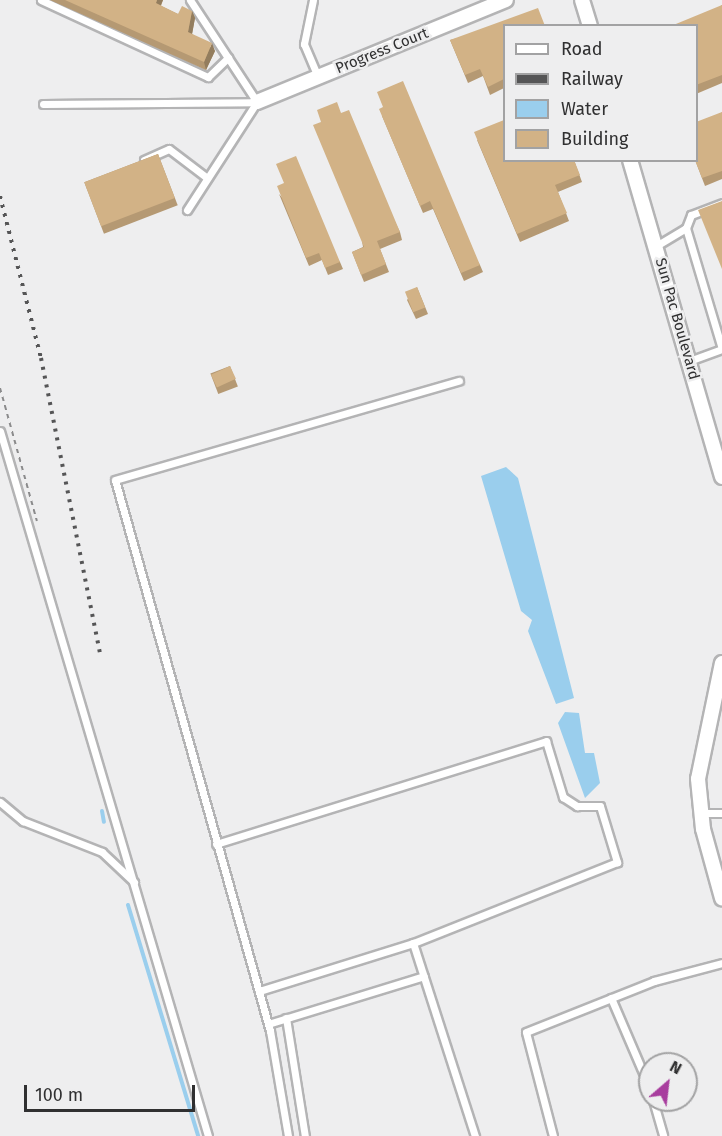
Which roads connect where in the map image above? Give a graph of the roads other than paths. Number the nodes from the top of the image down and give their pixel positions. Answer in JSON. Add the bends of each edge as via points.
{"nodes":[{"id":1,"x":40,"y":0,"type":"edge"},
{"id":2,"x":190,"y":0,"type":"edge"},
{"id":3,"x":313,"y":0,"type":"edge"},
{"id":4,"x":506,"y":0,"type":"edge"},
{"id":5,"x":582,"y":0,"type":"edge"},
{"id":6,"x":589,"y":24,"type":"edge"},
{"id":7,"x":228,"y":58,"type":"junction"},
{"id":8,"x":318,"y":77,"type":"junction"},
{"id":9,"x":257,"y":102,"type":"junction"},
{"id":10,"x":44,"y":104,"type":"dead end"},
{"id":11,"x":631,"y":162,"type":"edge"},
{"id":12,"x":130,"y":166,"type":"edge"},
{"id":13,"x":207,"y":178,"type":"junction"},
{"id":14,"x":722,"y":203,"type":"edge"},
{"id":15,"x":187,"y":210,"type":"dead end"},
{"id":16,"x":686,"y":228,"type":"junction"},
{"id":17,"x":656,"y":246,"type":"junction"},
{"id":18,"x":722,"y":349,"type":"edge"},
{"id":19,"x":689,"y":361,"type":"junction"},
{"id":20,"x":459,"y":381,"type":"dead end"},
{"id":21,"x":0,"y":431,"type":"edge"},
{"id":22,"x":722,"y":477,"type":"edge"},
{"id":23,"x":721,"y":667,"type":"edge"},
{"id":24,"x":0,"y":802,"type":"edge"},
{"id":25,"x":702,"y":813,"type":"junction"},
{"id":26,"x":722,"y":813,"type":"edge"},
{"id":27,"x":216,"y":843,"type":"junction"},
{"id":28,"x":137,"y":887,"type":"junction"},
{"id":29,"x":722,"y":898,"type":"edge"},
{"id":30,"x":413,"y":943,"type":"junction"},
{"id":31,"x":722,"y":963,"type":"edge"},
{"id":32,"x":424,"y":976,"type":"junction"},
{"id":33,"x":259,"y":991,"type":"junction"},
{"id":34,"x":611,"y":998,"type":"junction"},
{"id":35,"x":286,"y":1018,"type":"junction"},
{"id":36,"x":268,"y":1024,"type":"junction"},
{"id":37,"x":638,"y":1061,"type":"edge"},
{"id":38,"x":656,"y":1112,"type":"edge"},
{"id":39,"x":208,"y":1136,"type":"edge"},
{"id":40,"x":288,"y":1136,"type":"edge"},
{"id":41,"x":305,"y":1136,"type":"edge"},
{"id":42,"x":475,"y":1136,"type":"edge"},
{"id":43,"x":554,"y":1136,"type":"edge"},
{"id":44,"x":663,"y":1136,"type":"edge"}],
"edges":[{"from":1,"to":7,"type":"lane","via":[[208,77]]},
{"from":2,"to":7,"type":"lane"},
{"from":3,"to":8,"type":"lane","via":[[304,44]]},
{"from":4,"to":8,"type":"street","name":"Progress Court"},
{"from":5,"to":6,"type":"street"},
{"from":7,"to":9,"type":"lane"},
{"from":8,"to":9,"type":"street","name":"Progress Court"},
{"from":9,"to":10,"type":"lane"},
{"from":9,"to":13,"type":"lane"},
{"from":11,"to":17,"type":"street","name":"Sun Pac Boulevard"},
{"from":12,"to":13,"type":"lane","via":[[169,149]]},
{"from":13,"to":15,"type":"lane"},
{"from":14,"to":16,"type":"lane","via":[[691,215]]},
{"from":16,"to":17,"type":"lane"},
{"from":16,"to":18,"type":"lane"},
{"from":17,"to":19,"type":"street","name":"Sun Pac Boulevard"},
{"from":18,"to":19,"type":"lane"},
{"from":19,"to":22,"type":"street","name":"Sun Pac Boulevard"},
{"from":20,"to":27,"type":"lane","via":[[115,480]]},
{"from":21,"to":28,"type":"lane","via":[[92,756],[116,812]]},
{"from":23,"to":25,"type":"street","via":[[698,779]]},
{"from":24,"to":28,"type":"lane","via":[[23,821],[102,852]]},
{"from":25,"to":26,"type":"lane"},
{"from":25,"to":29,"type":"street"},
{"from":27,"to":30,"type":"lane","via":[[546,741],[563,797],[577,806],[600,806],[617,862]]},
{"from":27,"to":33,"type":"lane"},
{"from":28,"to":39,"type":"lane"},
{"from":30,"to":32,"type":"lane"},
{"from":30,"to":33,"type":"lane"},
{"from":31,"to":34,"type":"lane"},
{"from":32,"to":35,"type":"lane"},
{"from":32,"to":42,"type":"lane"},
{"from":33,"to":36,"type":"lane"},
{"from":34,"to":37,"type":"lane"},
{"from":34,"to":43,"type":"lane","via":[[526,1032]]},
{"from":35,"to":36,"type":"lane"},
{"from":35,"to":41,"type":"lane"},
{"from":36,"to":40,"type":"lane"},
{"from":38,"to":44,"type":"lane"}]}
